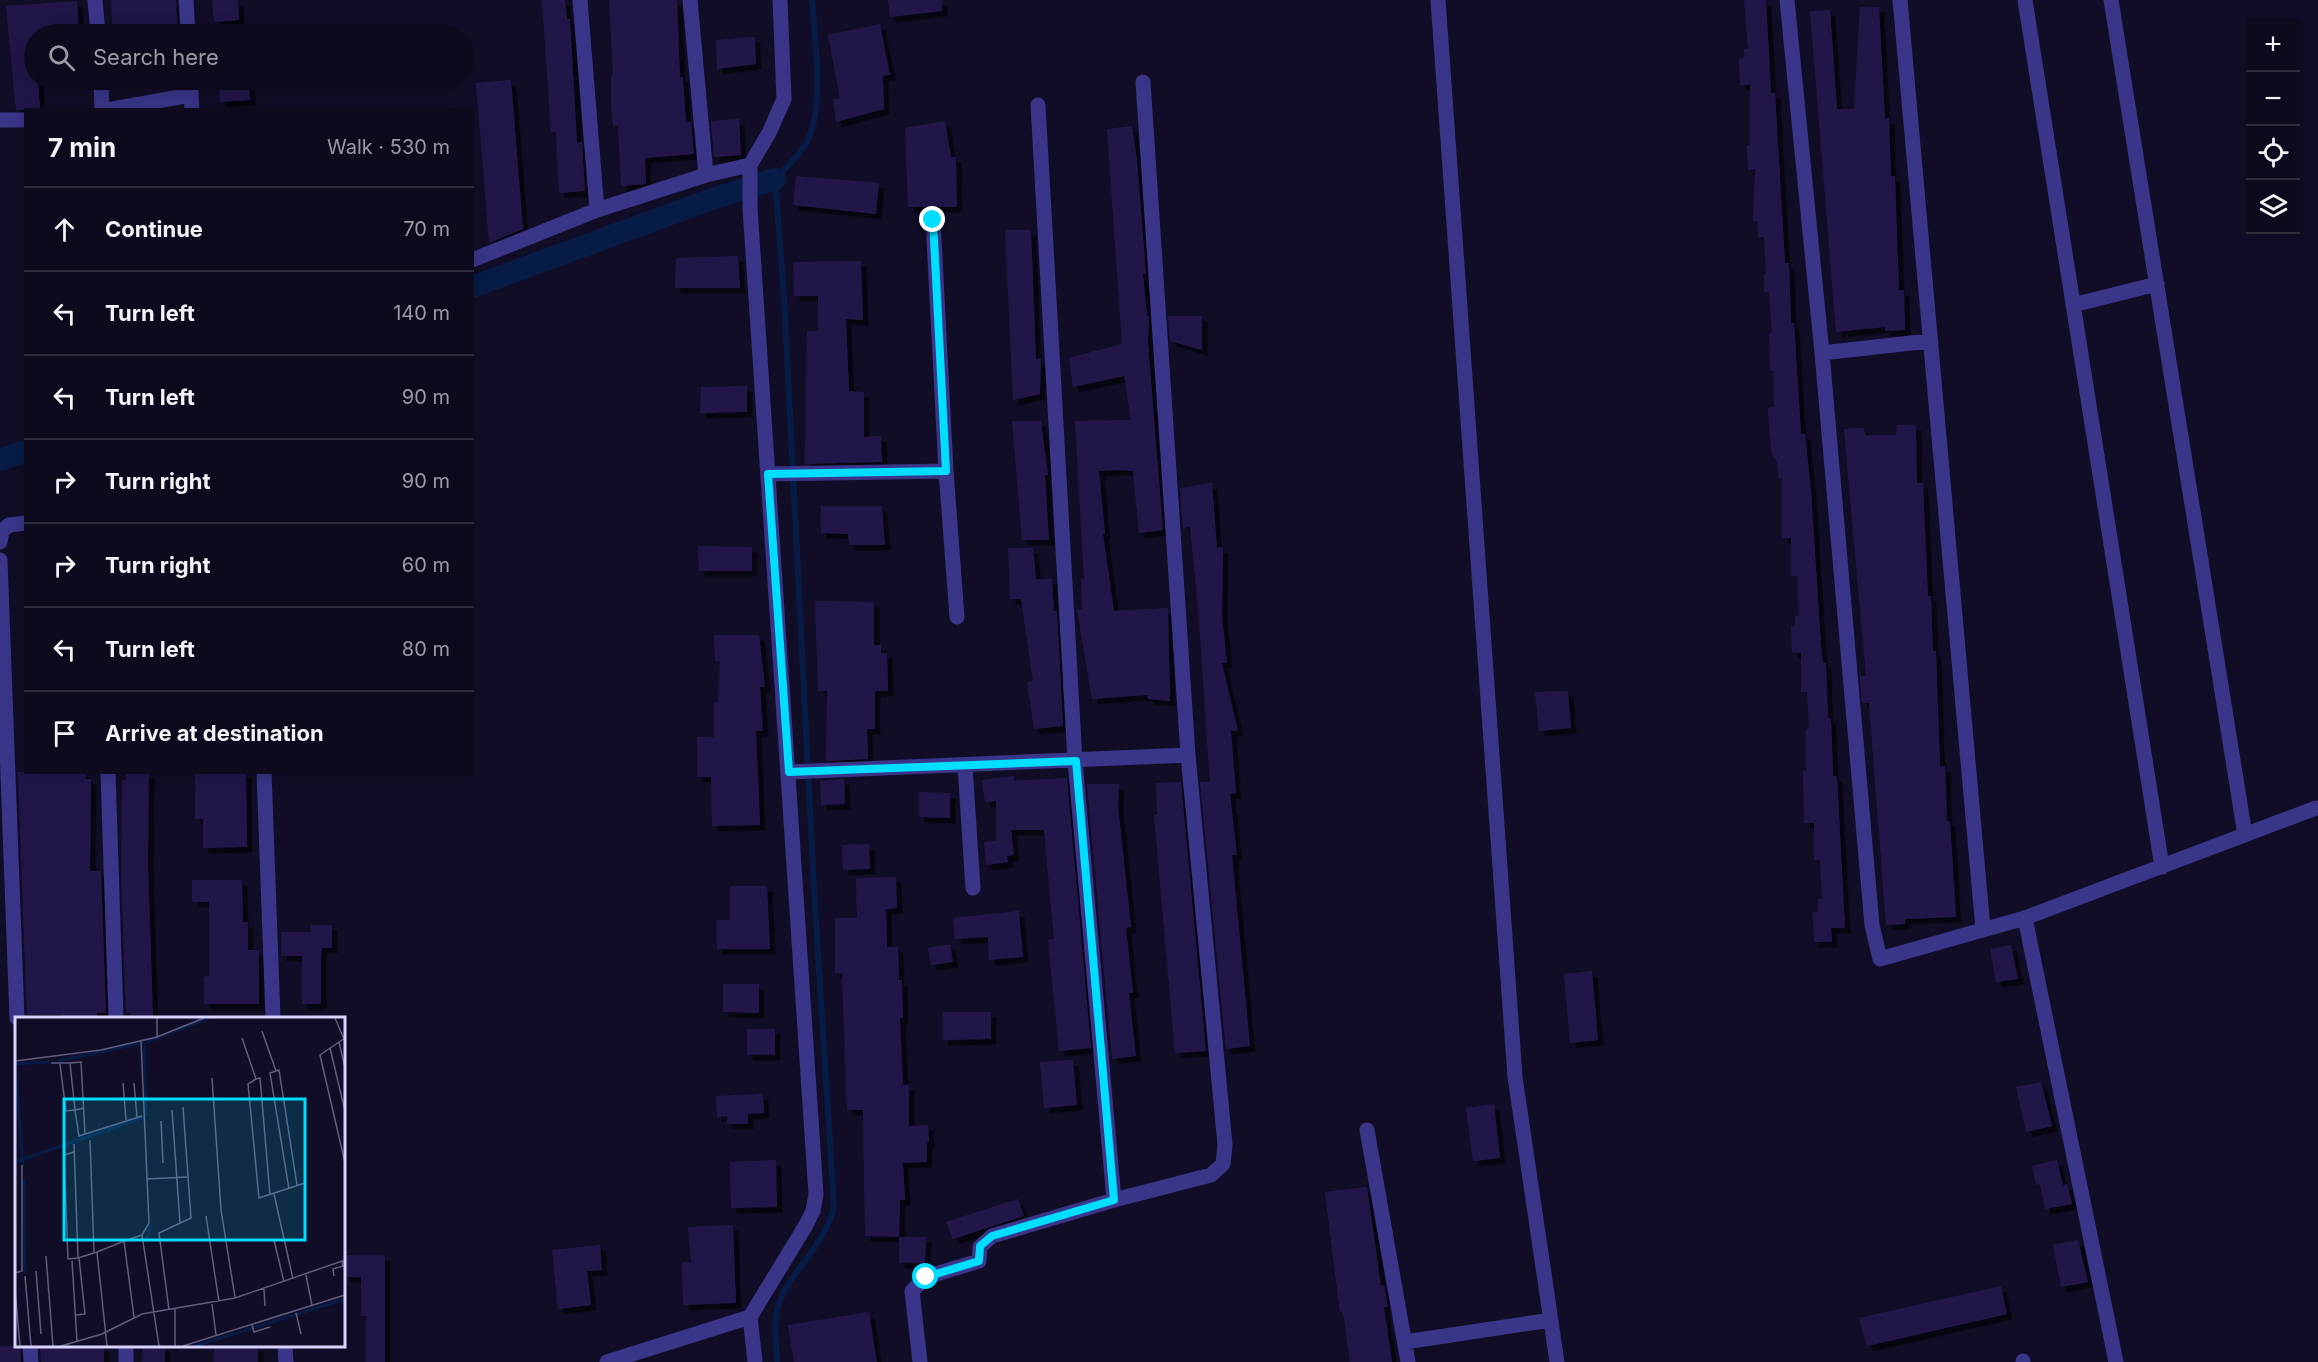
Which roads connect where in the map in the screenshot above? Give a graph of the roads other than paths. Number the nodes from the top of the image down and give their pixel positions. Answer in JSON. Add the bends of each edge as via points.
{"nodes":[{"id":1,"x":95,"y":0,"type":"edge"},
{"id":2,"x":186,"y":0,"type":"edge"},
{"id":3,"x":580,"y":0,"type":"edge"},
{"id":4,"x":690,"y":0,"type":"edge"},
{"id":5,"x":780,"y":0,"type":"edge"},
{"id":6,"x":1438,"y":0,"type":"edge"},
{"id":7,"x":1786,"y":0,"type":"edge"},
{"id":8,"x":1900,"y":0,"type":"edge"},
{"id":9,"x":2025,"y":0,"type":"edge"},
{"id":10,"x":2111,"y":0,"type":"edge"},
{"id":11,"x":97,"y":24,"type":"edge"},
{"id":12,"x":187,"y":24,"type":"edge"},
{"id":13,"x":1143,"y":82,"type":"dead end"},
{"id":14,"x":102,"y":90,"type":"edge"},
{"id":15,"x":191,"y":95,"type":"edge"},
{"id":16,"x":1038,"y":105,"type":"dead end"},
{"id":17,"x":102,"y":108,"type":"edge"},
{"id":18,"x":118,"y":108,"type":"edge"},
{"id":19,"x":0,"y":120,"type":"edge"},
{"id":20,"x":24,"y":120,"type":"edge"},
{"id":21,"x":750,"y":173,"type":"junction"},
{"id":22,"x":706,"y":175,"type":"junction"},
{"id":23,"x":597,"y":210,"type":"junction"},
{"id":24,"x":933,"y":220,"type":"dead end"},
{"id":25,"x":474,"y":259,"type":"edge"},
{"id":26,"x":2157,"y":284,"type":"junction"},
{"id":27,"x":2073,"y":305,"type":"junction"},
{"id":28,"x":1929,"y":341,"type":"junction"},
{"id":29,"x":1822,"y":353,"type":"junction"},
{"id":30,"x":946,"y":471,"type":"junction"},
{"id":31,"x":772,"y":475,"type":"junction"},
{"id":32,"x":24,"y":523,"type":"edge"},
{"id":33,"x":0,"y":542,"type":"edge"},
{"id":34,"x":0,"y":560,"type":"edge"},
{"id":35,"x":957,"y":617,"type":"dead end"},
{"id":36,"x":1188,"y":755,"type":"junction"},
{"id":37,"x":1076,"y":761,"type":"junction"},
{"id":38,"x":965,"y":765,"type":"junction"},
{"id":39,"x":794,"y":772,"type":"junction"},
{"id":40,"x":108,"y":774,"type":"edge"},
{"id":41,"x":264,"y":774,"type":"edge"},
{"id":42,"x":2316,"y":808,"type":"dead end"},
{"id":43,"x":2245,"y":835,"type":"junction"},
{"id":44,"x":2162,"y":867,"type":"junction"},
{"id":45,"x":973,"y":888,"type":"dead end"},
{"id":46,"x":2025,"y":918,"type":"junction"},
{"id":47,"x":1983,"y":929,"type":"junction"},
{"id":48,"x":17,"y":1017,"type":"edge"},
{"id":49,"x":116,"y":1017,"type":"edge"},
{"id":50,"x":273,"y":1017,"type":"edge"},
{"id":51,"x":1367,"y":1130,"type":"dead end"},
{"id":52,"x":1114,"y":1200,"type":"junction"},
{"id":53,"x":750,"y":1317,"type":"junction"},
{"id":54,"x":1551,"y":1320,"type":"junction"},
{"id":55,"x":1405,"y":1342,"type":"junction"},
{"id":56,"x":30,"y":1347,"type":"edge"},
{"id":57,"x":285,"y":1347,"type":"edge"},
{"id":58,"x":31,"y":1362,"type":"edge"},
{"id":59,"x":286,"y":1362,"type":"edge"},
{"id":60,"x":607,"y":1362,"type":"edge"},
{"id":61,"x":755,"y":1362,"type":"edge"},
{"id":62,"x":920,"y":1362,"type":"edge"},
{"id":63,"x":1408,"y":1362,"type":"edge"},
{"id":64,"x":1557,"y":1362,"type":"edge"},
{"id":65,"x":2116,"y":1362,"type":"edge"}],
"edges":[{"from":1,"to":11,"type":"street"},
{"from":2,"to":12,"type":"street"},
{"from":3,"to":23,"type":"street"},
{"from":4,"to":22,"type":"street"},
{"from":5,"to":21,"type":"street","via":[[784,99]]},
{"from":6,"to":54,"type":"street","via":[[1515,1077]]},
{"from":7,"to":29,"type":"street"},
{"from":8,"to":28,"type":"street"},
{"from":9,"to":27,"type":"street"},
{"from":10,"to":26,"type":"street"},
{"from":13,"to":36,"type":"street"},
{"from":14,"to":17,"type":"street"},
{"from":15,"to":18,"type":"street"},
{"from":16,"to":37,"type":"street"},
{"from":19,"to":20,"type":"street"},
{"from":21,"to":22,"type":"street"},
{"from":21,"to":31,"type":"street"},
{"from":22,"to":23,"type":"street"},
{"from":23,"to":25,"type":"street"},
{"from":24,"to":30,"type":"street"},
{"from":26,"to":27,"type":"street"},
{"from":26,"to":43,"type":"street"},
{"from":27,"to":44,"type":"street"},
{"from":28,"to":29,"type":"street"},
{"from":28,"to":47,"type":"street"},
{"from":29,"to":47,"type":"street","via":[[1872,925],[1880,959]]},
{"from":30,"to":31,"type":"street"},
{"from":30,"to":35,"type":"street"},
{"from":31,"to":39,"type":"street"},
{"from":32,"to":33,"type":"street","via":[[9,525],[2,531]]},
{"from":34,"to":48,"type":"street"},
{"from":36,"to":37,"type":"street"},
{"from":36,"to":52,"type":"street","via":[[1225,1145],[1222,1164],[1211,1174]]},
{"from":37,"to":38,"type":"street"},
{"from":37,"to":52,"type":"street"},
{"from":38,"to":39,"type":"street"},
{"from":38,"to":45,"type":"street"},
{"from":39,"to":53,"type":"street","via":[[816,1194],[807,1225]]},
{"from":40,"to":49,"type":"street"},
{"from":41,"to":50,"type":"street"},
{"from":42,"to":43,"type":"street"},
{"from":43,"to":44,"type":"street"},
{"from":44,"to":46,"type":"street"},
{"from":46,"to":47,"type":"street"},
{"from":46,"to":65,"type":"street"},
{"from":51,"to":55,"type":"street"},
{"from":52,"to":62,"type":"street","via":[[992,1236],[980,1246],[979,1261],[926,1277],[912,1291]]},
{"from":53,"to":60,"type":"street"},
{"from":53,"to":61,"type":"street"},
{"from":54,"to":55,"type":"street"},
{"from":54,"to":64,"type":"street"},
{"from":55,"to":63,"type":"street"},
{"from":56,"to":58,"type":"street"},
{"from":57,"to":59,"type":"street"}]}
